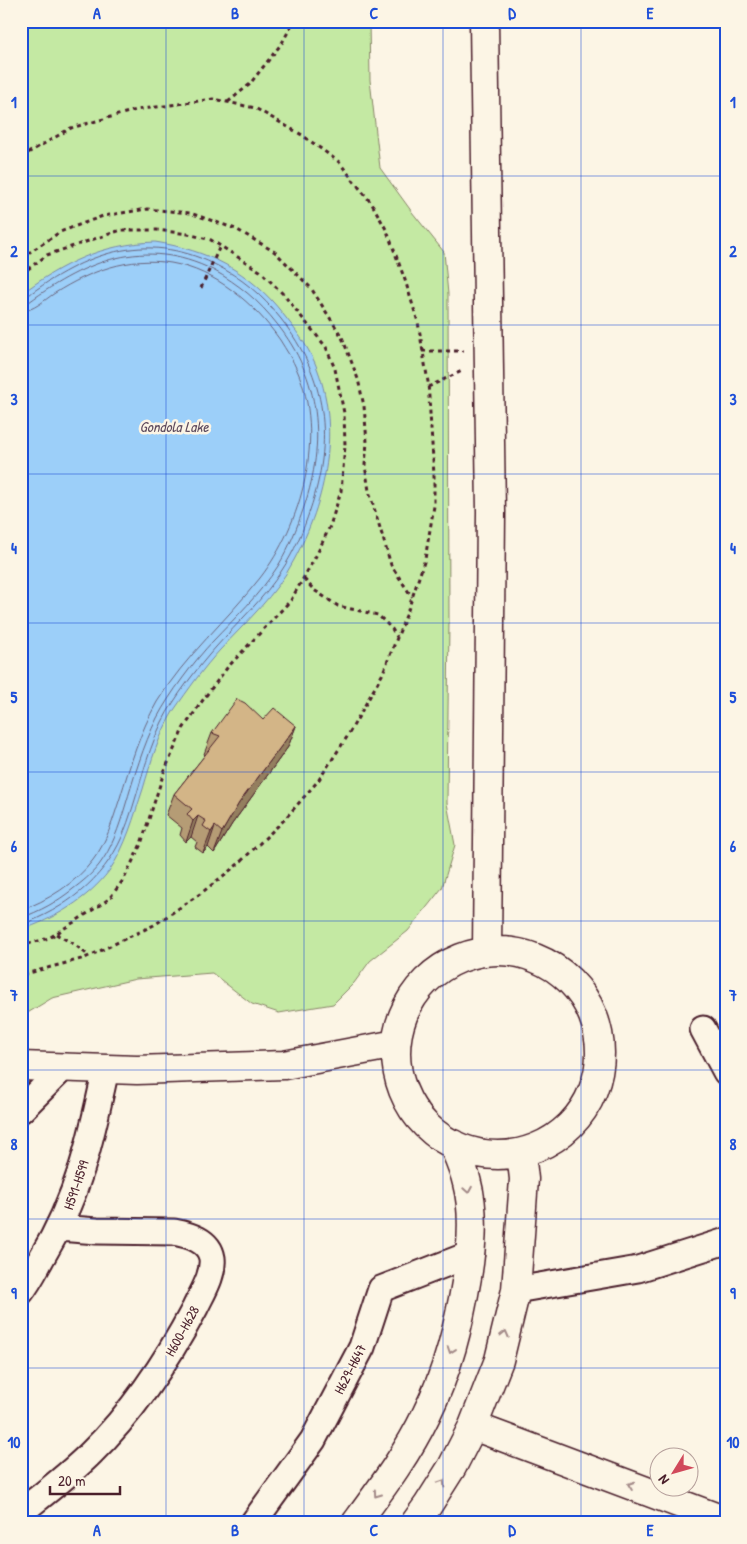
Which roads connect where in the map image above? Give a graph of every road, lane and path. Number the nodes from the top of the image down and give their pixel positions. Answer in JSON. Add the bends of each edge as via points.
{"nodes":[{"id":1,"x":294,"y":21,"type":"edge"},
{"id":2,"x":484,"y":21,"type":"edge"},
{"id":3,"x":227,"y":102,"type":"junction"},
{"id":4,"x":21,"y":157,"type":"edge"},
{"id":5,"x":220,"y":246,"type":"junction"},
{"id":6,"x":21,"y":258,"type":"edge"},
{"id":7,"x":21,"y":274,"type":"edge"},
{"id":8,"x":201,"y":288,"type":"dead end"},
{"id":9,"x":422,"y":351,"type":"junction"},
{"id":10,"x":489,"y":355,"type":"junction"},
{"id":11,"x":428,"y":387,"type":"junction"},
{"id":12,"x":304,"y":580,"type":"junction"},
{"id":13,"x":412,"y":598,"type":"junction"},
{"id":14,"x":397,"y":638,"type":"junction"},
{"id":15,"x":56,"y":934,"type":"junction"},
{"id":16,"x":21,"y":946,"type":"edge"},
{"id":17,"x":487,"y":951,"type":"junction"},
{"id":18,"x":89,"y":956,"type":"junction"},
{"id":19,"x":21,"y":975,"type":"edge"},
{"id":20,"x":703,"y":1029,"type":"dead end"},
{"id":21,"x":396,"y":1044,"type":"junction"},
{"id":22,"x":21,"y":1066,"type":"edge"},
{"id":23,"x":63,"y":1068,"type":"junction"},
{"id":24,"x":106,"y":1069,"type":"junction"},
{"id":25,"x":726,"y":1072,"type":"edge"},
{"id":26,"x":21,"y":1110,"type":"edge"},
{"id":27,"x":453,"y":1144,"type":"junction"},
{"id":28,"x":520,"y":1153,"type":"junction"},
{"id":29,"x":59,"y":1228,"type":"junction"},
{"id":30,"x":726,"y":1241,"type":"edge"},
{"id":31,"x":470,"y":1254,"type":"junction"},
{"id":32,"x":516,"y":1290,"type":"junction"},
{"id":33,"x":21,"y":1292,"type":"edge"},
{"id":34,"x":473,"y":1426,"type":"junction"},
{"id":35,"x":21,"y":1512,"type":"edge"},
{"id":36,"x":726,"y":1521,"type":"edge"},
{"id":37,"x":253,"y":1523,"type":"edge"},
{"id":38,"x":356,"y":1523,"type":"edge"},
{"id":39,"x":415,"y":1523,"type":"edge"}],
"edges":[{"from":1,"to":3,"type":"path","via":[[282,43],[249,85]]},
{"from":2,"to":10,"type":"street"},
{"from":3,"to":4,"type":"path","via":[[214,99],[136,110],[71,128]]},
{"from":3,"to":9,"type":"path","via":[[255,108],[302,135],[338,162],[354,181],[387,231],[418,322]]},
{"from":5,"to":7,"type":"path","via":[[188,234],[121,230],[47,255]]},
{"from":5,"to":8,"type":"path"},
{"from":5,"to":12,"type":"path","via":[[260,271],[284,294],[326,347],[335,369],[344,413],[341,491],[327,533]]},
{"from":6,"to":13,"type":"path","via":[[60,232],[103,216],[147,209],[190,213],[236,229],[275,252],[311,288],[342,337],[364,406],[365,465],[369,490],[391,565]]},
{"from":9,"to":10,"type":"path"},
{"from":9,"to":11,"type":"path"},
{"from":10,"to":11,"type":"path"},
{"from":10,"to":17,"type":"street","via":[[492,512]]},
{"from":11,"to":13,"type":"path","via":[[434,506],[425,559]]},
{"from":12,"to":14,"type":"path","via":[[338,606],[378,615]]},
{"from":12,"to":15,"type":"path","via":[[291,600],[228,668],[183,729],[164,772],[141,844],[124,880],[109,899]]},
{"from":13,"to":14,"type":"path"},
{"from":14,"to":18,"type":"path","via":[[382,675],[347,737],[318,781],[283,820],[237,865],[200,894],[154,925]]},
{"from":15,"to":16,"type":"path"},
{"from":15,"to":18,"type":"path"},
{"from":17,"to":21,"type":"street","via":[[453,961],[424,981],[405,1010]]},
{"from":17,"to":28,"type":"street","via":[[515,952],[541,960],[565,976],[583,997],[595,1023],[600,1050],[596,1078],[586,1104],[569,1126],[546,1143]]},
{"from":18,"to":19,"type":"path"},
{"from":20,"to":25,"type":"street"},
{"from":21,"to":24,"type":"street","via":[[284,1065]]},
{"from":21,"to":27,"type":"street","via":[[397,1071],[406,1097],[421,1120]]},
{"from":22,"to":23,"type":"street"},
{"from":23,"to":24,"type":"street"},
{"from":23,"to":26,"type":"street"},
{"from":24,"to":29,"type":"street","name":"H591-H599","via":[[83,1168]]},
{"from":27,"to":28,"type":"street","via":[[484,1154]]},
{"from":27,"to":31,"type":"street","one_way":true,"via":[[467,1183],[472,1213]]},
{"from":28,"to":32,"type":"street","via":[[524,1179]]},
{"from":29,"to":33,"type":"street","name":"H591-H599"},
{"from":29,"to":35,"type":"street","name":"H600-H628","via":[[184,1234],[205,1245],[212,1256],[212,1265],[205,1288],[191,1314],[164,1363],[142,1394],[91,1454]]},
{"from":30,"to":32,"type":"street","via":[[638,1269]]},
{"from":31,"to":37,"type":"street","name":"H629-H647","via":[[381,1288],[362,1347],[312,1440]]},
{"from":31,"to":38,"type":"street","one_way":true,"via":[[455,1339],[426,1415],[397,1465]]},
{"from":34,"to":32,"type":"street","one_way":true,"via":[[499,1360]]},
{"from":36,"to":34,"type":"street","one_way":true},
{"from":39,"to":34,"type":"street","one_way":true,"via":[[452,1467]]}]}
